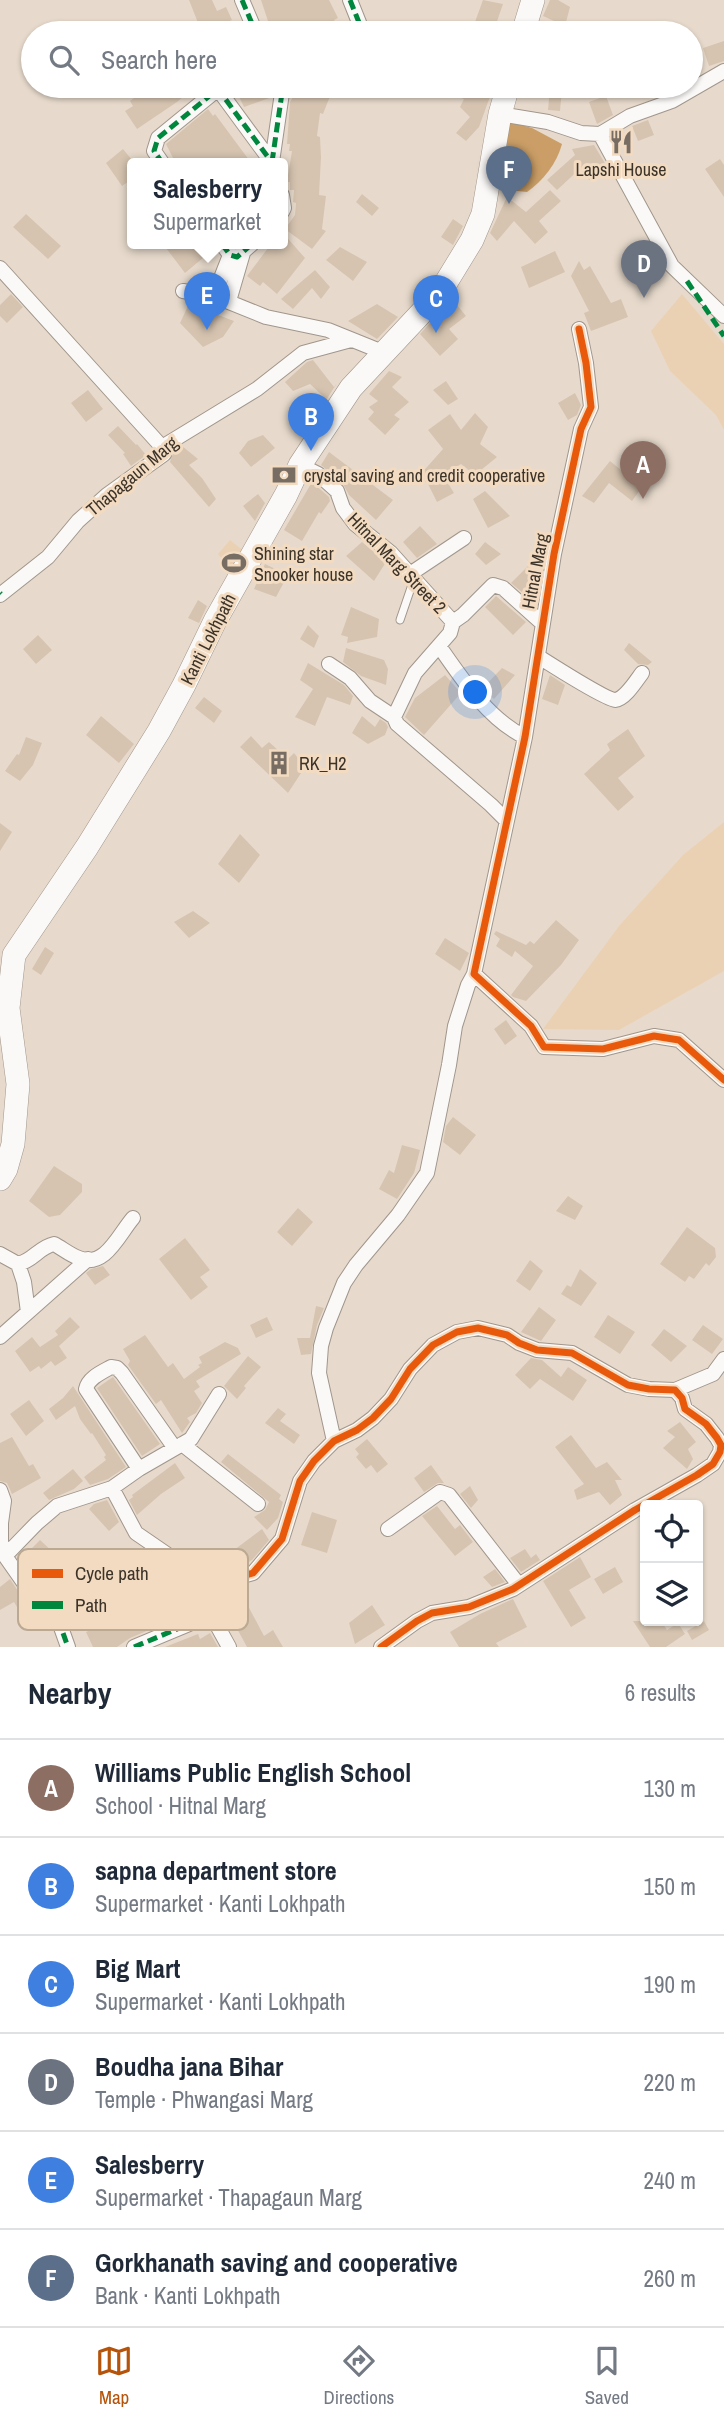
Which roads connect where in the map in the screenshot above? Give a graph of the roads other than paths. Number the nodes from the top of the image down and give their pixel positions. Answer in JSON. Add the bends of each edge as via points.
{"nodes":[{"id":1,"x":242,"y":0,"type":"edge"},
{"id":2,"x":350,"y":0,"type":"edge"},
{"id":3,"x":533,"y":0,"type":"edge"},
{"id":4,"x":251,"y":21,"type":"edge"},
{"id":5,"x":358,"y":21,"type":"edge"},
{"id":6,"x":527,"y":21,"type":"edge"},
{"id":7,"x":724,"y":71,"type":"edge"},
{"id":8,"x":703,"y":83,"type":"edge"},
{"id":9,"x":207,"y":98,"type":"edge"},
{"id":10,"x":225,"y":98,"type":"edge"},
{"id":11,"x":281,"y":98,"type":"edge"},
{"id":12,"x":505,"y":98,"type":"edge"},
{"id":13,"x":677,"y":98,"type":"edge"},
{"id":14,"x":500,"y":114,"type":"junction"},
{"id":15,"x":600,"y":134,"type":"junction"},
{"id":16,"x":159,"y":158,"type":"edge"},
{"id":17,"x":268,"y":158,"type":"edge"},
{"id":18,"x":273,"y":158,"type":"edge"},
{"id":19,"x":237,"y":249,"type":"edge"},
{"id":20,"x":0,"y":268,"type":"edge"},
{"id":21,"x":183,"y":291,"type":"dead end"},
{"id":22,"x":215,"y":296,"type":"junction"},
{"id":23,"x":229,"y":301,"type":"junction"},
{"id":24,"x":724,"y":316,"type":"edge"},
{"id":25,"x":579,"y":329,"type":"dead end"},
{"id":26,"x":351,"y":340,"type":"junction"},
{"id":27,"x":385,"y":353,"type":"junction"},
{"id":28,"x":162,"y":446,"type":"junction"},
{"id":29,"x":300,"y":465,"type":"junction"},
{"id":30,"x":464,"y":538,"type":"dead end"},
{"id":31,"x":412,"y":576,"type":"junction"},
{"id":32,"x":0,"y":595,"type":"edge"},
{"id":33,"x":400,"y":620,"type":"dead end"},
{"id":34,"x":453,"y":622,"type":"junction"},
{"id":35,"x":541,"y":622,"type":"junction"},
{"id":36,"x":439,"y":646,"type":"junction"},
{"id":37,"x":539,"y":657,"type":"junction"},
{"id":38,"x":329,"y":664,"type":"dead end"},
{"id":39,"x":642,"y":673,"type":"dead end"},
{"id":40,"x":394,"y":717,"type":"junction"},
{"id":41,"x":525,"y":737,"type":"junction"},
{"id":42,"x":507,"y":821,"type":"junction"},
{"id":43,"x":474,"y":974,"type":"junction"},
{"id":44,"x":724,"y":1080,"type":"edge"},
{"id":45,"x":0,"y":1180,"type":"edge"},
{"id":46,"x":133,"y":1218,"type":"dead end"},
{"id":47,"x":0,"y":1254,"type":"edge"},
{"id":48,"x":88,"y":1259,"type":"junction"},
{"id":49,"x":18,"y":1264,"type":"junction"},
{"id":50,"x":28,"y":1312,"type":"junction"},
{"id":51,"x":0,"y":1337,"type":"edge"},
{"id":52,"x":724,"y":1359,"type":"edge"},
{"id":53,"x":675,"y":1390,"type":"junction"},
{"id":54,"x":219,"y":1394,"type":"dead end"},
{"id":55,"x":334,"y":1441,"type":"junction"},
{"id":56,"x":178,"y":1446,"type":"junction"},
{"id":57,"x":139,"y":1469,"type":"junction"},
{"id":58,"x":113,"y":1488,"type":"junction"},
{"id":59,"x":0,"y":1490,"type":"edge"},
{"id":60,"x":258,"y":1504,"type":"dead end"},
{"id":61,"x":387,"y":1529,"type":"dead end"},
{"id":62,"x":160,"y":1549,"type":"edge"},
{"id":63,"x":4,"y":1560,"type":"edge"},
{"id":64,"x":248,"y":1574,"type":"edge"},
{"id":65,"x":18,"y":1578,"type":"edge"},
{"id":66,"x":519,"y":1585,"type":"junction"},
{"id":67,"x":62,"y":1630,"type":"edge"},
{"id":68,"x":175,"y":1630,"type":"edge"},
{"id":69,"x":220,"y":1630,"type":"edge"},
{"id":70,"x":68,"y":1647,"type":"edge"},
{"id":71,"x":134,"y":1647,"type":"edge"},
{"id":72,"x":229,"y":1647,"type":"edge"},
{"id":73,"x":381,"y":1647,"type":"edge"}],
"edges":[{"from":1,"to":4,"type":"street"},
{"from":2,"to":5,"type":"street"},
{"from":3,"to":6,"type":"main road"},
{"from":7,"to":8,"type":"street"},
{"from":9,"to":16,"type":"street","via":[[158,138],[154,151]]},
{"from":10,"to":17,"type":"street"},
{"from":11,"to":18,"type":"street"},
{"from":12,"to":14,"type":"main road","name":"Kanti Lokhpath"},
{"from":13,"to":15,"type":"street","via":[[630,116]]},
{"from":14,"to":15,"type":"street","via":[[548,122],[581,134]]},
{"from":14,"to":27,"type":"main road","name":"Kanti Lokhpath","via":[[483,215],[472,240],[439,294]]},
{"from":15,"to":24,"type":"street","via":[[672,266]]},
{"from":19,"to":22,"type":"street"},
{"from":19,"to":23,"type":"street"},
{"from":20,"to":28,"type":"street"},
{"from":21,"to":22,"type":"street"},
{"from":22,"to":23,"type":"street"},
{"from":23,"to":26,"type":"street","via":[[245,310]]},
{"from":25,"to":35,"type":"street","name":"Hitnal Marg","via":[[591,407],[581,429]]},
{"from":26,"to":27,"type":"street"},
{"from":26,"to":28,"type":"street","name":"Thapagaun Marg","via":[[303,353],[257,389]]},
{"from":27,"to":29,"type":"main road","name":"Kanti Lokhpath","via":[[351,388]]},
{"from":28,"to":32,"type":"street","name":"Thapagaun Marg","via":[[164,454],[107,495],[48,557]]},
{"from":29,"to":31,"type":"street","name":"Hitnal Marg Street 2","via":[[337,491],[355,524]]},
{"from":29,"to":45,"type":"main road","name":"Kanti Lokhpath","via":[[159,731],[15,955],[8,1008],[18,1093],[13,1144]]},
{"from":30,"to":31,"type":"street"},
{"from":31,"to":33,"type":"lane"},
{"from":31,"to":34,"type":"street","name":"Hitnal Marg Street 2"},
{"from":34,"to":35,"type":"street","via":[[493,585],[503,588]]},
{"from":34,"to":36,"type":"street","name":"Hitnal Marg Street 2"},
{"from":35,"to":37,"type":"street","name":"Hitnal Marg"},
{"from":36,"to":40,"type":"street","name":"Hitnal Marg Street 2","via":[[415,673]]},
{"from":36,"to":41,"type":"street","via":[[482,704]]},
{"from":37,"to":39,"type":"street","via":[[614,700]]},
{"from":37,"to":41,"type":"street","name":"Hitnal Marg"},
{"from":38,"to":40,"type":"street"},
{"from":40,"to":42,"type":"street"},
{"from":41,"to":42,"type":"street","name":"Hitnal Marg"},
{"from":42,"to":43,"type":"street","name":"Hitnal Marg"},
{"from":43,"to":44,"type":"street","via":[[531,1026],[544,1047],[603,1049],[654,1036],[679,1040]]},
{"from":43,"to":55,"type":"street","name":"Hitnal Marg","via":[[455,1026],[427,1173],[344,1283],[326,1328],[318,1373]]},
{"from":46,"to":48,"type":"street","via":[[105,1255]]},
{"from":47,"to":49,"type":"street"},
{"from":48,"to":49,"type":"street","via":[[54,1244]]},
{"from":48,"to":50,"type":"street"},
{"from":49,"to":50,"type":"street"},
{"from":50,"to":51,"type":"street"},
{"from":52,"to":53,"type":"street","via":[[713,1374]]},
{"from":53,"to":55,"type":"street","via":[[628,1385],[572,1353],[537,1350],[507,1335],[478,1328],[457,1332],[433,1345],[373,1418]]},
{"from":53,"to":66,"type":"street","via":[[685,1409],[706,1424],[721,1445],[713,1464]]},
{"from":54,"to":56,"type":"street","via":[[191,1439]]},
{"from":55,"to":64,"type":"street","via":[[300,1481],[282,1539]]},
{"from":56,"to":57,"type":"street"},
{"from":56,"to":57,"type":"street","via":[[122,1373],[111,1367],[91,1379],[86,1389]]},
{"from":56,"to":60,"type":"street"},
{"from":57,"to":58,"type":"street"},
{"from":58,"to":62,"type":"street","via":[[136,1532]]},
{"from":58,"to":63,"type":"street","via":[[57,1506]]},
{"from":59,"to":63,"type":"street"},
{"from":61,"to":66,"type":"street","via":[[444,1492]]},
{"from":63,"to":65,"type":"street"},
{"from":66,"to":73,"type":"street","via":[[469,1607],[432,1613]]},
{"from":67,"to":70,"type":"street"},
{"from":68,"to":71,"type":"street"},
{"from":69,"to":72,"type":"street"}]}
